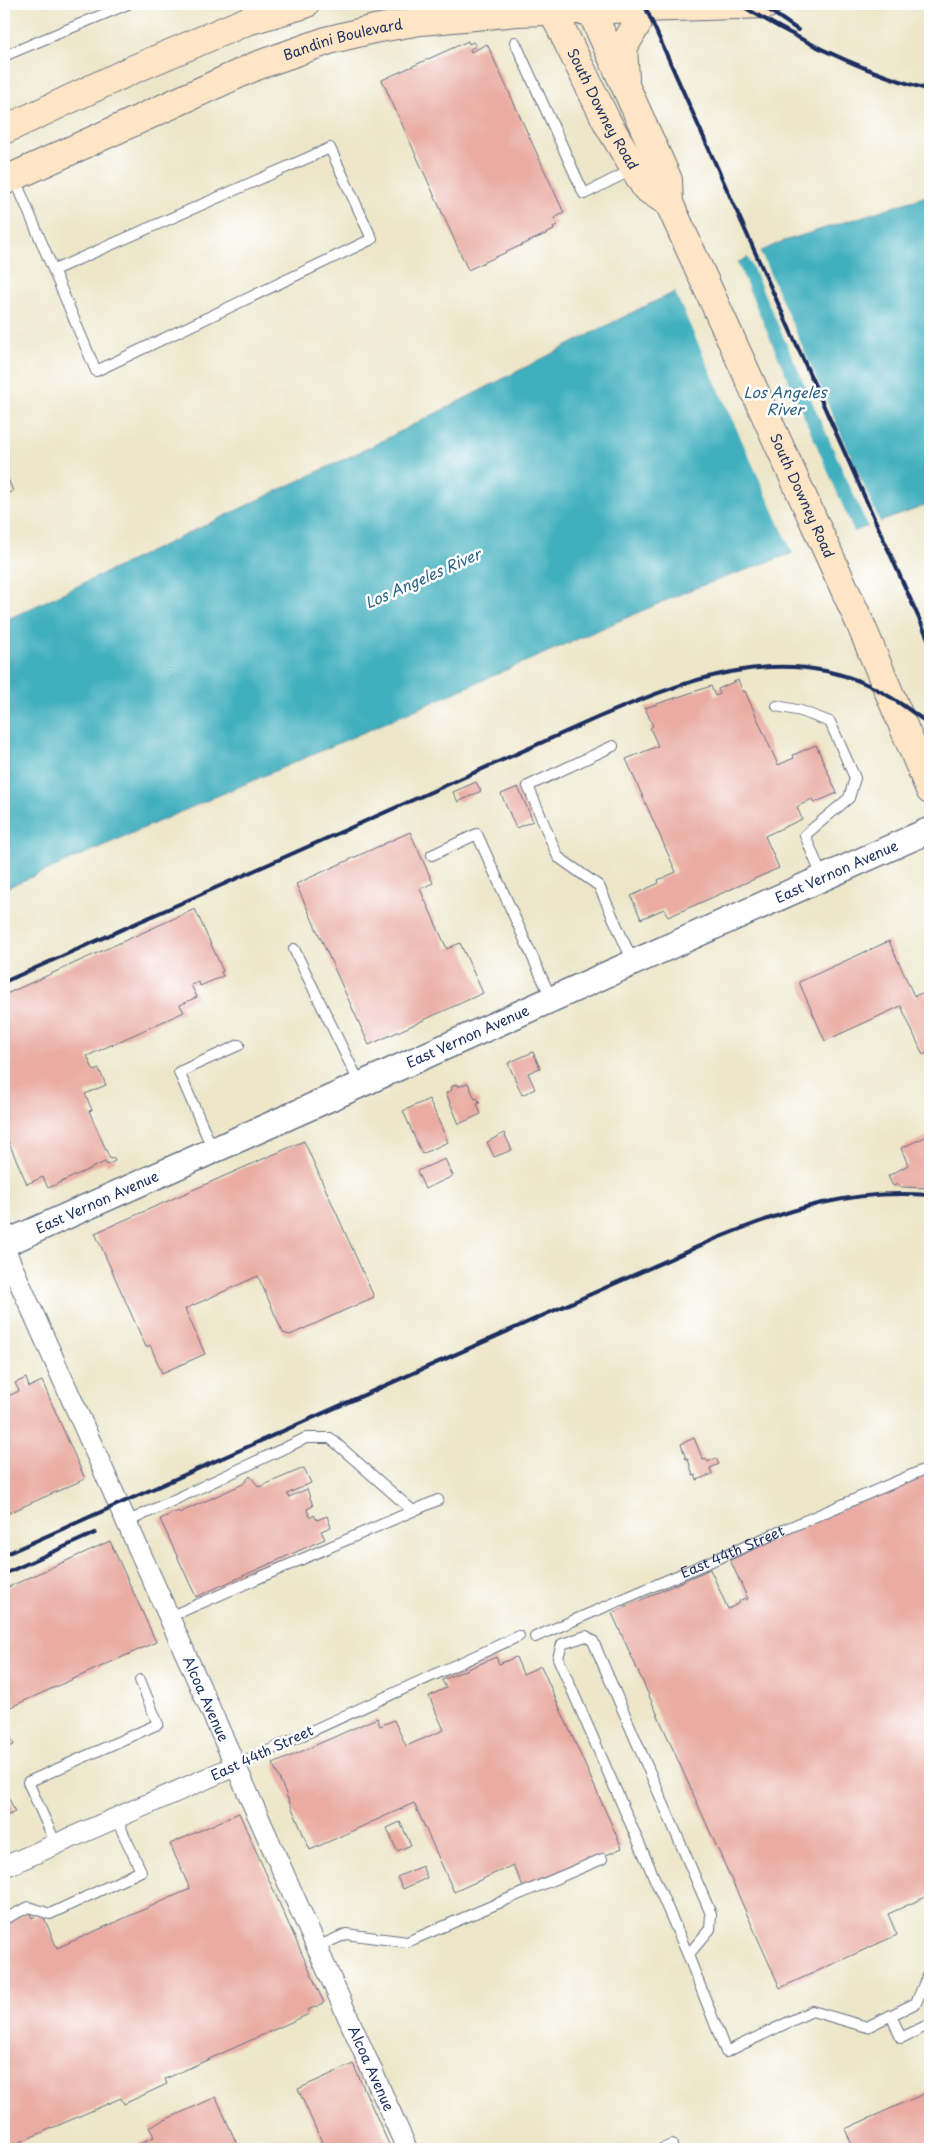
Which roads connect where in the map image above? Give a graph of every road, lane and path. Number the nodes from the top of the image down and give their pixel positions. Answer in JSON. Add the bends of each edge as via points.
{"nodes":[{"id":1,"x":128,"y":4,"type":"edge"},
{"id":2,"x":305,"y":4,"type":"edge"},
{"id":3,"x":768,"y":4,"type":"edge"},
{"id":4,"x":590,"y":7,"type":"edge"},
{"id":5,"x":551,"y":8,"type":"edge"},
{"id":6,"x":646,"y":8,"type":"junction"},
{"id":7,"x":515,"y":42,"type":"dead end"},
{"id":8,"x":4,"y":56,"type":"edge"},
{"id":9,"x":625,"y":84,"type":"junction"},
{"id":10,"x":4,"y":130,"type":"edge"},
{"id":11,"x":635,"y":168,"type":"junction"},
{"id":12,"x":9,"y":178,"type":"edge"},
{"id":13,"x":669,"y":203,"type":"junction"},
{"id":14,"x":54,"y":270,"type":"junction"},
{"id":15,"x":777,"y":706,"type":"dead end"},
{"id":16,"x":614,"y":746,"type":"dead end"},
{"id":17,"x":930,"y":790,"type":"edge"},
{"id":18,"x":930,"y":830,"type":"edge"},
{"id":19,"x":432,"y":855,"type":"dead end"},
{"id":20,"x":822,"y":878,"type":"junction"},
{"id":21,"x":294,"y":949,"type":"dead end"},
{"id":22,"x":634,"y":963,"type":"junction"},
{"id":23,"x":552,"y":999,"type":"junction"},
{"id":24,"x":239,"y":1045,"type":"dead end"},
{"id":25,"x":361,"y":1085,"type":"junction"},
{"id":26,"x":213,"y":1150,"type":"junction"},
{"id":27,"x":4,"y":1244,"type":"edge"},
{"id":28,"x":4,"y":1248,"type":"edge"},
{"id":29,"x":930,"y":1467,"type":"edge"},
{"id":30,"x":438,"y":1500,"type":"dead end"},
{"id":31,"x":413,"y":1511,"type":"junction"},
{"id":32,"x":126,"y":1522,"type":"junction"},
{"id":33,"x":169,"y":1617,"type":"junction"},
{"id":34,"x":555,"y":1628,"type":"junction"},
{"id":35,"x":519,"y":1636,"type":"dead end"},
{"id":36,"x":535,"y":1637,"type":"dead end"},
{"id":37,"x":562,"y":1644,"type":"junction"},
{"id":38,"x":140,"y":1680,"type":"dead end"},
{"id":39,"x":236,"y":1766,"type":"junction"},
{"id":40,"x":116,"y":1818,"type":"junction"},
{"id":41,"x":56,"y":1844,"type":"junction"},
{"id":42,"x":602,"y":1859,"type":"dead end"},
{"id":43,"x":4,"y":1866,"type":"edge"},
{"id":44,"x":4,"y":1918,"type":"edge"},
{"id":45,"x":317,"y":1947,"type":"junction"},
{"id":46,"x":688,"y":1955,"type":"junction"},
{"id":47,"x":930,"y":1970,"type":"edge"},
{"id":48,"x":891,"y":2015,"type":"junction"},
{"id":49,"x":930,"y":2024,"type":"edge"},
{"id":50,"x":407,"y":2149,"type":"edge"}],
"edges":[{"from":1,"to":8,"type":"lane"},
{"from":2,"to":10,"type":"main road","via":[[247,21]]},
{"from":3,"to":6,"type":"main road","name":"Bandini Boulevard"},
{"from":4,"to":5,"type":"main road","name":"Bandini Boulevard"},
{"from":4,"to":6,"type":"main road","name":"Bandini Boulevard"},
{"from":4,"to":9,"type":"main road","name":"South Downey Road"},
{"from":5,"to":11,"type":"main road","name":"South Downey Road","via":[[591,93]]},
{"from":5,"to":12,"type":"main road","name":"Bandini Boulevard","via":[[421,21],[329,40],[256,66]]},
{"from":6,"to":9,"type":"main road","via":[[623,48]]},
{"from":7,"to":11,"type":"lane","via":[[584,194]]},
{"from":9,"to":13,"type":"main road","name":"South Downey Road","via":[[668,180]]},
{"from":11,"to":13,"type":"main road","name":"South Downey Road","via":[[646,188]]},
{"from":12,"to":14,"type":"lane"},
{"from":13,"to":17,"type":"main road","name":"South Downey Road","via":[[860,623]]},
{"from":14,"to":14,"type":"lane","via":[[96,371],[372,239],[330,148]]},
{"from":15,"to":20,"type":"lane","via":[[830,722],[855,778],[849,798],[805,835]]},
{"from":16,"to":22,"type":"lane","via":[[528,786],[558,857],[599,886]]},
{"from":18,"to":20,"type":"street","name":"East Vernon Avenue"},
{"from":19,"to":23,"type":"lane","via":[[477,834]]},
{"from":20,"to":22,"type":"street","name":"East Vernon Avenue"},
{"from":21,"to":25,"type":"lane"},
{"from":22,"to":23,"type":"street","name":"East Vernon Avenue"},
{"from":23,"to":25,"type":"street","name":"East Vernon Avenue"},
{"from":24,"to":26,"type":"lane","via":[[179,1072]]},
{"from":25,"to":26,"type":"street","name":"East Vernon Avenue"},
{"from":26,"to":27,"type":"street","name":"East Vernon Avenue"},
{"from":28,"to":32,"type":"street","name":"Alcoa Avenue"},
{"from":29,"to":34,"type":"lane","name":"East 44th Street"},
{"from":30,"to":31,"type":"lane"},
{"from":31,"to":32,"type":"lane","via":[[330,1438],[306,1438]]},
{"from":31,"to":33,"type":"lane"},
{"from":32,"to":33,"type":"street","name":"Alcoa Avenue"},
{"from":33,"to":39,"type":"street","name":"Alcoa Avenue"},
{"from":34,"to":36,"type":"lane","name":"East 44th Street"},
{"from":34,"to":37,"type":"lane"},
{"from":35,"to":39,"type":"lane","name":"East 44th Street"},
{"from":37,"to":46,"type":"lane","via":[[558,1658]]},
{"from":37,"to":46,"type":"lane","via":[[586,1636],[593,1642],[711,1914],[710,1930]]},
{"from":38,"to":41,"type":"lane","via":[[158,1724],[28,1782]]},
{"from":39,"to":40,"type":"street","name":"East 44th Street"},
{"from":39,"to":45,"type":"street","name":"Alcoa Avenue"},
{"from":40,"to":41,"type":"street","name":"East 44th Street"},
{"from":40,"to":44,"type":"lane","via":[[141,1871],[50,1914],[29,1907]]},
{"from":41,"to":43,"type":"street","name":"East 44th Street"},
{"from":42,"to":45,"type":"lane","via":[[407,1942],[346,1934]]},
{"from":45,"to":50,"type":"street","name":"Alcoa Avenue"},
{"from":46,"to":48,"type":"lane","via":[[726,2052],[812,2011],[868,2027]]},
{"from":47,"to":48,"type":"lane","via":[[916,2003]]},
{"from":48,"to":49,"type":"lane","via":[[901,2038]]}]}
